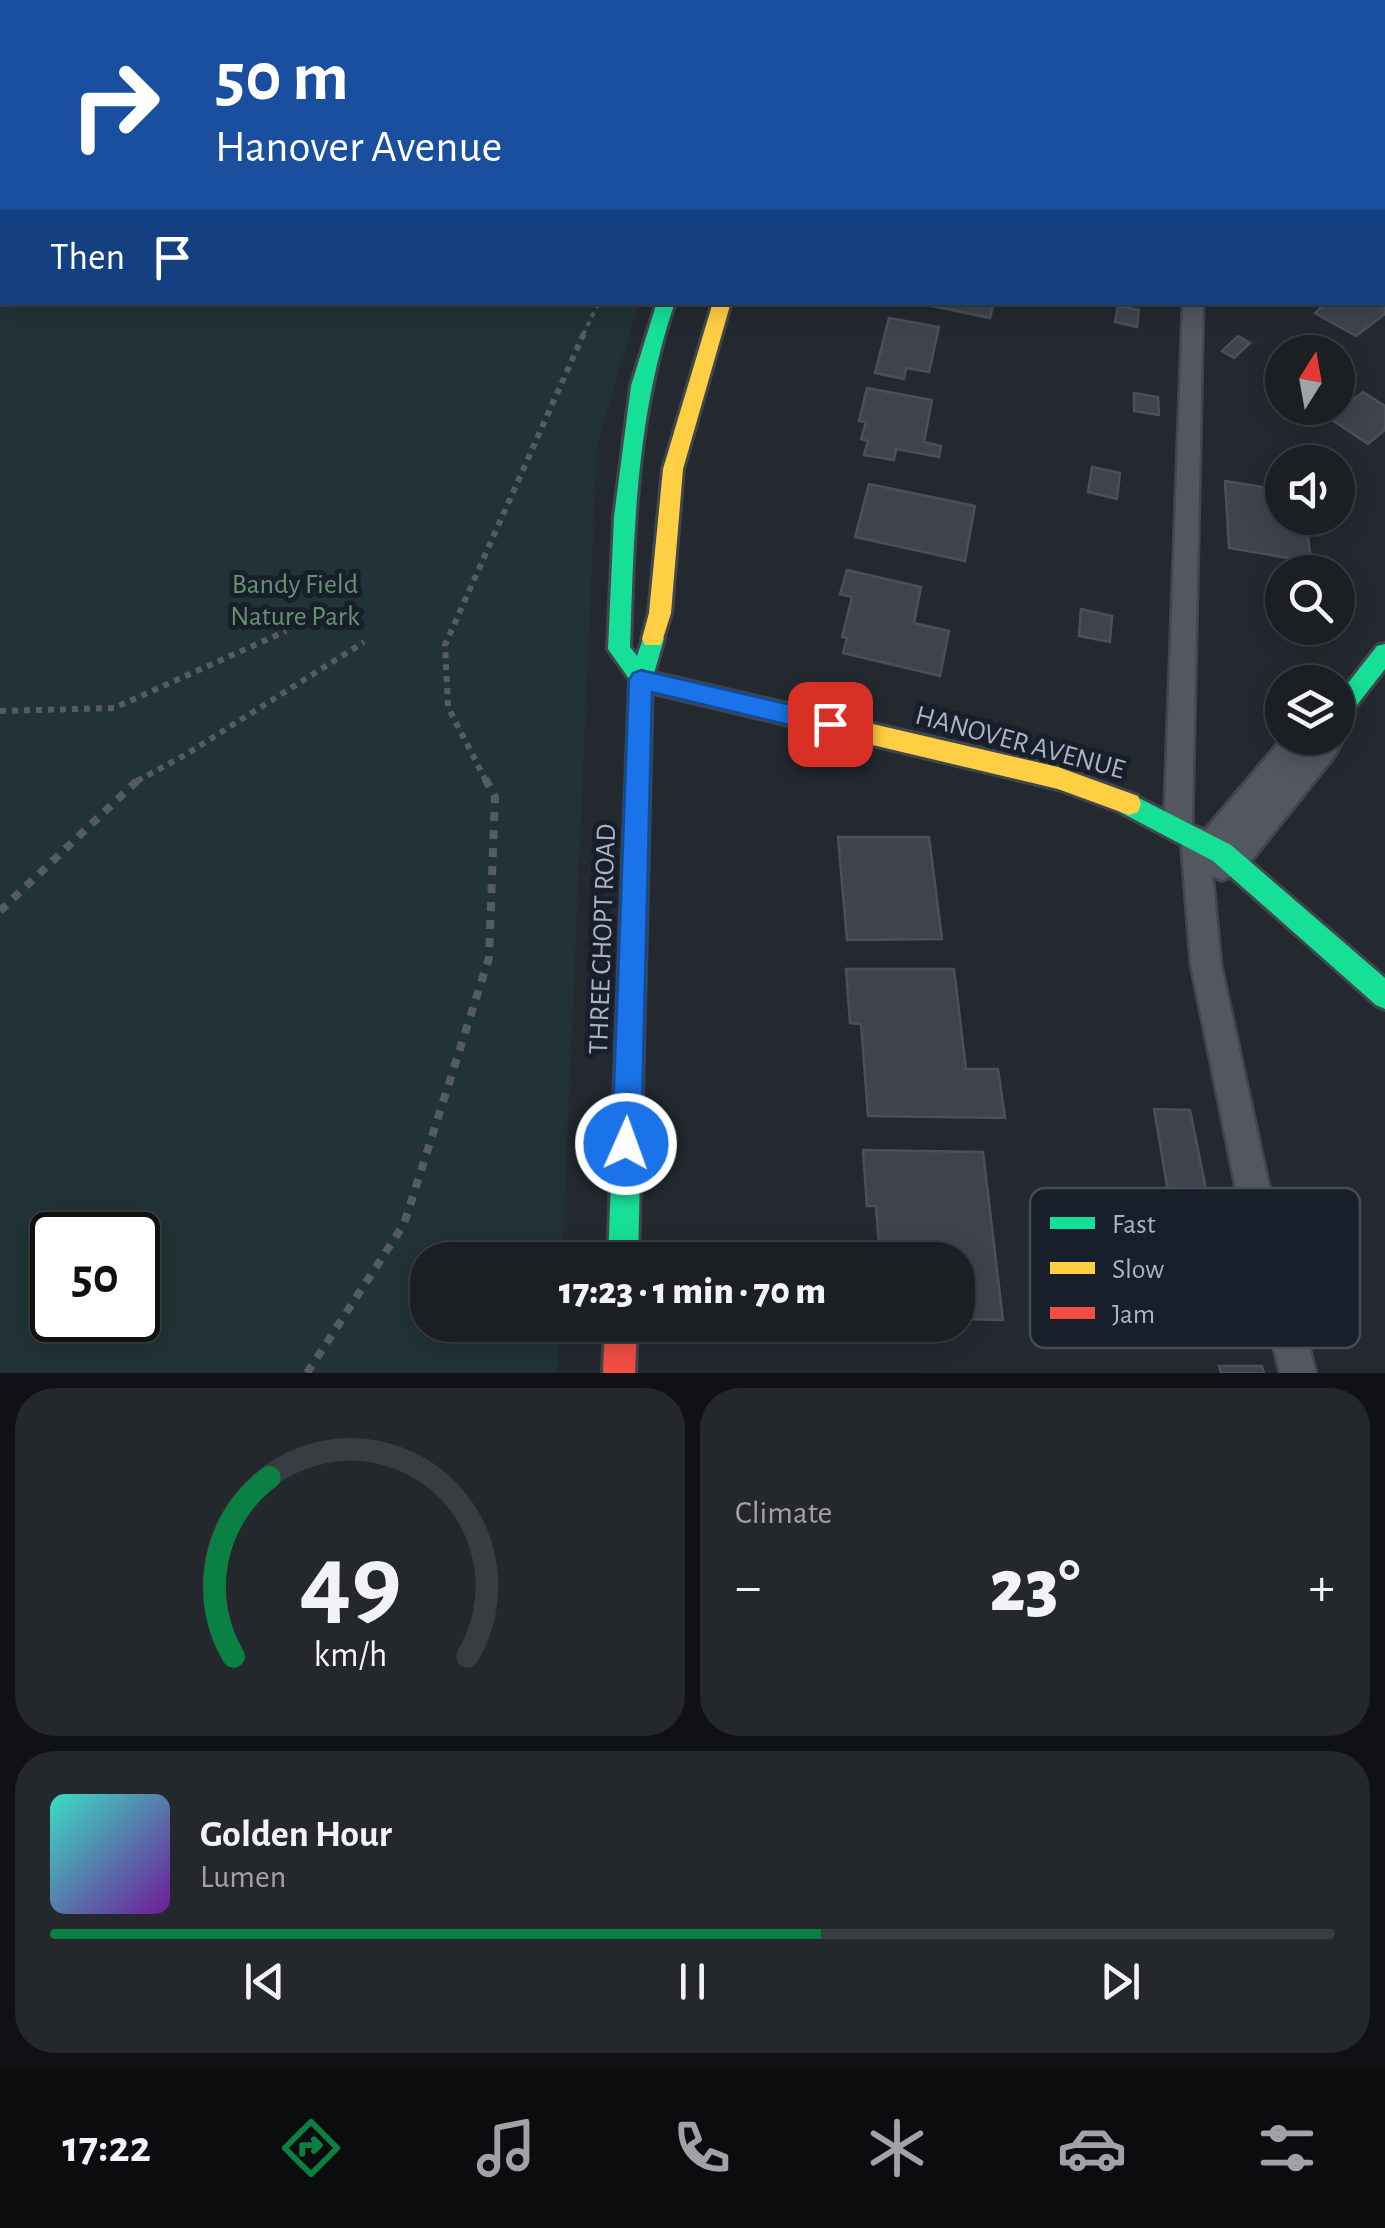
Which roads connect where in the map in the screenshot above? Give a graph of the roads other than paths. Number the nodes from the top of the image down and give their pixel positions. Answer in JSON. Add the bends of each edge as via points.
{"nodes":[{"id":1,"x":664,"y":305,"type":"edge"},
{"id":2,"x":721,"y":305,"type":"edge"},
{"id":3,"x":1193,"y":305,"type":"edge"},
{"id":4,"x":1385,"y":653,"type":"edge"},
{"id":5,"x":641,"y":680,"type":"junction"},
{"id":6,"x":1355,"y":691,"type":"edge"},
{"id":7,"x":1296,"y":755,"type":"edge"},
{"id":8,"x":1198,"y":840,"type":"junction"},
{"id":9,"x":1385,"y":996,"type":"edge"},
{"id":10,"x":1252,"y":1188,"type":"edge"},
{"id":11,"x":624,"y":1242,"type":"edge"},
{"id":12,"x":620,"y":1342,"type":"edge"},
{"id":13,"x":1292,"y":1348,"type":"edge"},
{"id":14,"x":619,"y":1373,"type":"edge"},
{"id":15,"x":1298,"y":1373,"type":"edge"}],
"edges":[{"from":1,"to":5,"type":"main road","name":"THREE CHOPT ROAD","via":[[634,412],[619,649]]},
{"from":2,"to":5,"type":"main road","name":"THREE CHOPT ROAD","via":[[673,469],[660,612]]},
{"from":3,"to":8,"type":"lane"},
{"from":4,"to":6,"type":"main road"},
{"from":5,"to":8,"type":"main road","name":"HANOVER AVENUE","via":[[1058,778],[1140,807]]},
{"from":5,"to":11,"type":"main road","name":"THREE CHOPT ROAD"},
{"from":7,"to":8,"type":"street"},
{"from":8,"to":9,"type":"main road","name":"HANOVER AVENUE"},
{"from":8,"to":10,"type":"lane","via":[[1206,966]]},
{"from":12,"to":14,"type":"main road"},
{"from":13,"to":15,"type":"lane"}]}
